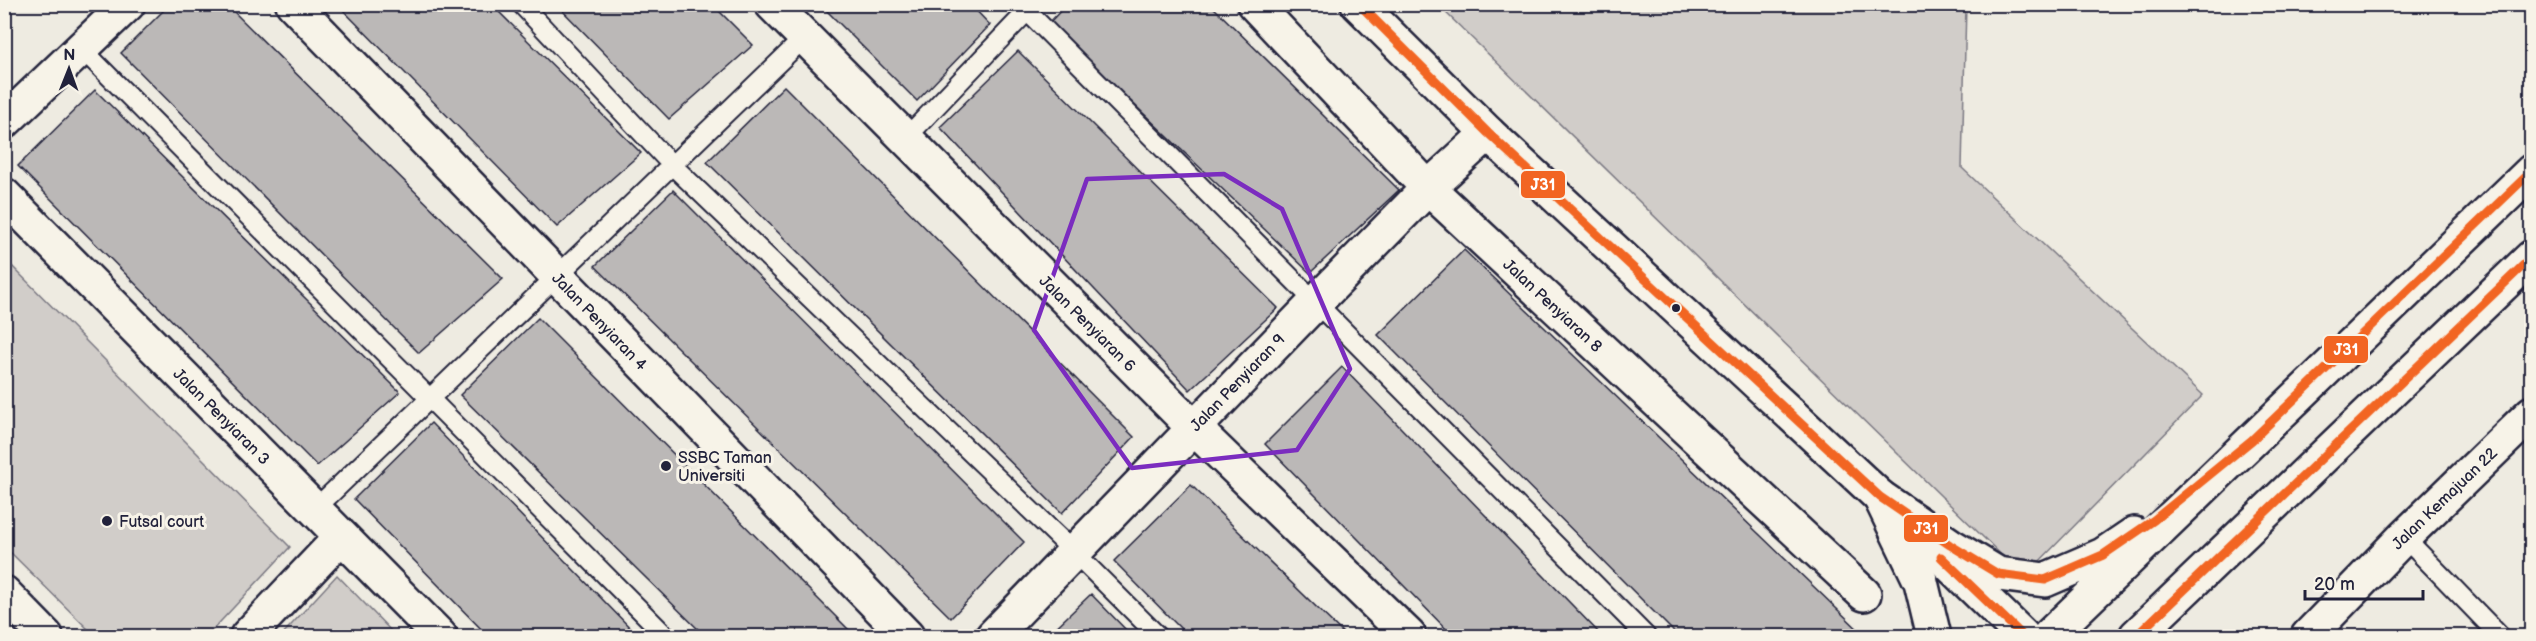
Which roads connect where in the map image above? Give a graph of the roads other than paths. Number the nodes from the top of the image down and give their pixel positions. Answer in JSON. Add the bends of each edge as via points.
{"nodes":[{"id":1,"x":129,"y":4,"type":"edge"},
{"id":2,"x":293,"y":4,"type":"edge"},
{"id":3,"x":521,"y":4,"type":"edge"},
{"id":4,"x":772,"y":4,"type":"edge"},
{"id":5,"x":1254,"y":4,"type":"edge"},
{"id":6,"x":1358,"y":4,"type":"edge"},
{"id":7,"x":1027,"y":7,"type":"edge"},
{"id":8,"x":804,"y":38,"type":"junction"},
{"id":9,"x":82,"y":49,"type":"junction"},
{"id":10,"x":4,"y":122,"type":"edge"},
{"id":11,"x":1488,"y":133,"type":"junction"},
{"id":12,"x":904,"y":139,"type":"junction"},
{"id":13,"x":672,"y":165,"type":"junction"},
{"id":14,"x":2532,"y":171,"type":"edge"},
{"id":15,"x":1428,"y":188,"type":"junction"},
{"id":16,"x":4,"y":195,"type":"edge"},
{"id":17,"x":2532,"y":256,"type":"edge"},
{"id":18,"x":557,"y":276,"type":"junction"},
{"id":19,"x":1315,"y":303,"type":"junction"},
{"id":20,"x":431,"y":398,"type":"junction"},
{"id":21,"x":2530,"y":420,"type":"edge"},
{"id":22,"x":1192,"y":427,"type":"junction"},
{"id":23,"x":2252,"y":440,"type":"junction"},
{"id":24,"x":1880,"y":497,"type":"junction"},
{"id":25,"x":314,"y":510,"type":"junction"},
{"id":26,"x":341,"y":537,"type":"junction"},
{"id":27,"x":2404,"y":537,"type":"junction"},
{"id":28,"x":1074,"y":552,"type":"junction"},
{"id":29,"x":4,"y":593,"type":"edge"},
{"id":30,"x":1864,"y":594,"type":"dead end"},
{"id":31,"x":46,"y":636,"type":"edge"},
{"id":32,"x":248,"y":636,"type":"edge"},
{"id":33,"x":440,"y":636,"type":"edge"},
{"id":34,"x":666,"y":636,"type":"edge"},
{"id":35,"x":908,"y":636,"type":"edge"},
{"id":36,"x":993,"y":636,"type":"edge"},
{"id":37,"x":1158,"y":636,"type":"edge"},
{"id":38,"x":1409,"y":636,"type":"edge"},
{"id":39,"x":1646,"y":636,"type":"edge"},
{"id":40,"x":1934,"y":636,"type":"edge"},
{"id":41,"x":2023,"y":636,"type":"edge"},
{"id":42,"x":2049,"y":636,"type":"edge"},
{"id":43,"x":2136,"y":636,"type":"edge"},
{"id":44,"x":2308,"y":636,"type":"edge"},
{"id":45,"x":2500,"y":636,"type":"edge"}],
"edges":[{"from":1,"to":9,"type":"street"},
{"from":2,"to":18,"type":"street","name":"Jalan Penyiaran 4"},
{"from":3,"to":13,"type":"lane"},
{"from":4,"to":8,"type":"street","name":"Jalan Penyiaran 6"},
{"from":5,"to":15,"type":"street","name":"Jalan Penyiaran 8"},
{"from":6,"to":11,"type":"street"},
{"from":7,"to":12,"type":"lane"},
{"from":7,"to":19,"type":"lane"},
{"from":8,"to":12,"type":"street","name":"Jalan Penyiaran 6"},
{"from":8,"to":13,"type":"lane"},
{"from":9,"to":10,"type":"street"},
{"from":9,"to":20,"type":"lane"},
{"from":11,"to":15,"type":"street","name":"Jalan Penyiaran 9"},
{"from":11,"to":24,"type":"street"},
{"from":12,"to":22,"type":"street","name":"Jalan Penyiaran 6"},
{"from":13,"to":18,"type":"lane"},
{"from":13,"to":28,"type":"lane"},
{"from":14,"to":23,"type":"street"},
{"from":15,"to":19,"type":"street","name":"Jalan Penyiaran 9"},
{"from":15,"to":30,"type":"street","name":"Jalan Penyiaran 8"},
{"from":16,"to":25,"type":"street","name":"Jalan Penyiaran 3"},
{"from":17,"to":43,"type":"street"},
{"from":18,"to":20,"type":"lane"},
{"from":18,"to":35,"type":"street","name":"Jalan Penyiaran 4"},
{"from":19,"to":22,"type":"street","name":"Jalan Penyiaran 9"},
{"from":19,"to":39,"type":"lane"},
{"from":20,"to":25,"type":"lane"},
{"from":20,"to":34,"type":"lane"},
{"from":21,"to":27,"type":"street","name":"Jalan Kemajuan 22"},
{"from":22,"to":28,"type":"street","name":"Jalan Penyiaran 9"},
{"from":22,"to":38,"type":"street","name":"Jalan Penyiaran 6"},
{"from":23,"to":24,"type":"street","via":[[2154,520],[2103,555],[2045,580],[1998,574]]},
{"from":23,"to":42,"type":"street"},
{"from":24,"to":40,"type":"street","via":[[1921,582]]},
{"from":24,"to":41,"type":"street"},
{"from":25,"to":26,"type":"street","name":"Jalan Penyiaran 3"},
{"from":26,"to":32,"type":"street"},
{"from":26,"to":33,"type":"street","name":"Jalan Penyiaran 3"},
{"from":27,"to":44,"type":"street","name":"Jalan Kemajuan 22"},
{"from":27,"to":45,"type":"lane"},
{"from":28,"to":36,"type":"street","name":"Jalan Penyiaran 9"},
{"from":28,"to":37,"type":"lane"},
{"from":29,"to":31,"type":"street"}]}
